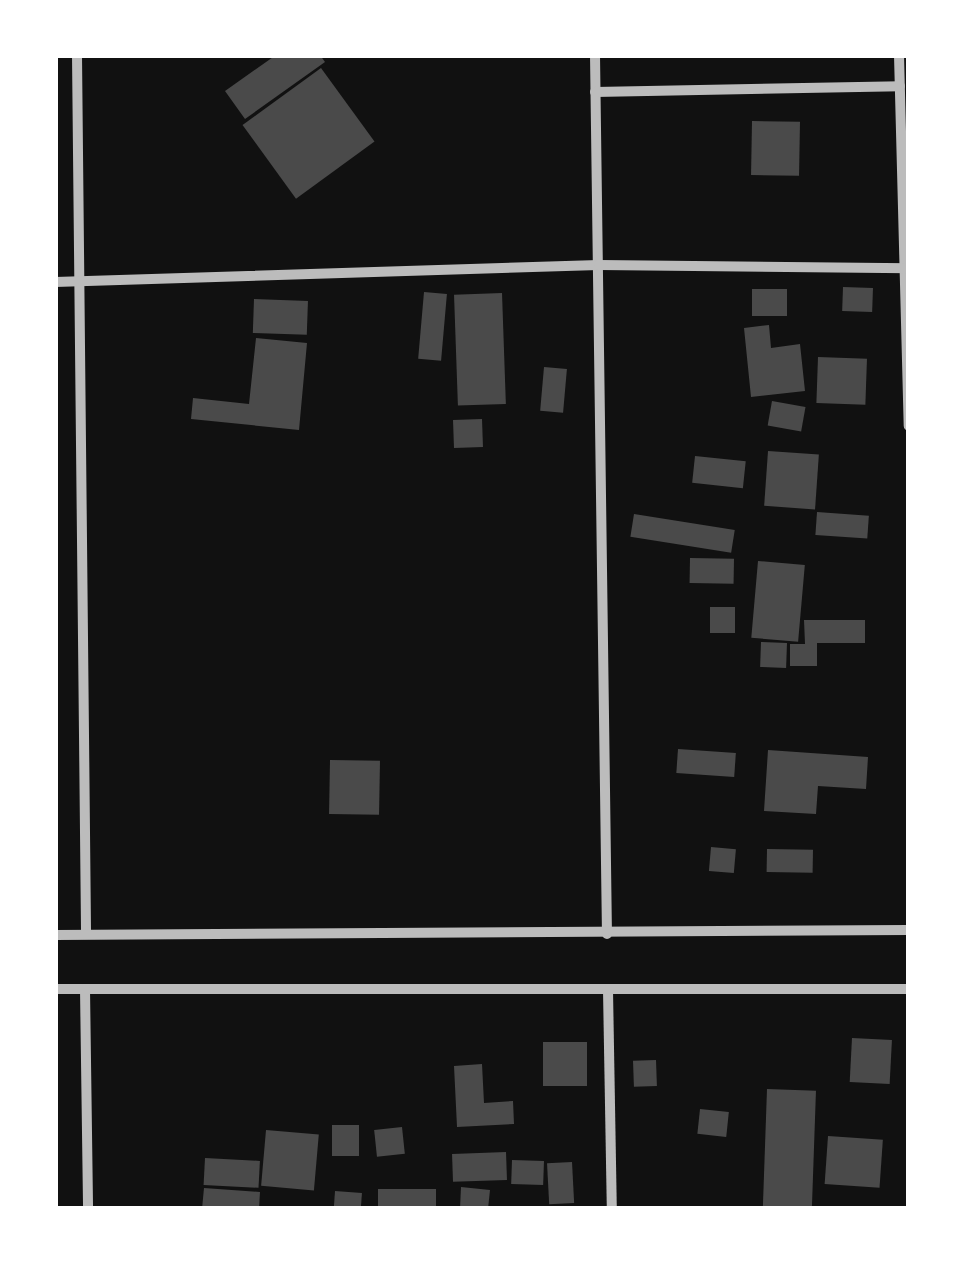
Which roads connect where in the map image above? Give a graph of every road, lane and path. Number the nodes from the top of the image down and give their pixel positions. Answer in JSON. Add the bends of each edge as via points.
{"nodes":[{"id":1,"x":77,"y":55,"type":"edge"},
{"id":2,"x":595,"y":55,"type":"edge"},
{"id":3,"x":899,"y":55,"type":"edge"},
{"id":4,"x":900,"y":86,"type":"junction"},
{"id":5,"x":595,"y":92,"type":"junction"},
{"id":6,"x":599,"y":265,"type":"junction"},
{"id":7,"x":907,"y":268,"type":"edge"},
{"id":8,"x":55,"y":282,"type":"edge"},
{"id":9,"x":74,"y":282,"type":"junction"},
{"id":10,"x":909,"y":426,"type":"edge"},
{"id":11,"x":909,"y":930,"type":"edge"},
{"id":12,"x":86,"y":934,"type":"junction"},
{"id":13,"x":607,"y":934,"type":"junction"},
{"id":14,"x":55,"y":935,"type":"edge"},
{"id":15,"x":909,"y":988,"type":"edge"},
{"id":16,"x":55,"y":989,"type":"edge"},
{"id":17,"x":85,"y":989,"type":"junction"},
{"id":18,"x":608,"y":990,"type":"junction"},
{"id":19,"x":88,"y":1209,"type":"edge"},
{"id":20,"x":612,"y":1209,"type":"edge"}],
"edges":[{"from":1,"to":9,"type":"street"},
{"from":2,"to":5,"type":"street"},
{"from":3,"to":4,"type":"street"},
{"from":4,"to":5,"type":"street"},
{"from":4,"to":7,"type":"street"},
{"from":5,"to":6,"type":"street"},
{"from":6,"to":7,"type":"street"},
{"from":6,"to":9,"type":"street"},
{"from":6,"to":13,"type":"street"},
{"from":7,"to":10,"type":"street"},
{"from":8,"to":9,"type":"street"},
{"from":9,"to":12,"type":"street"},
{"from":11,"to":13,"type":"street"},
{"from":12,"to":13,"type":"street"},
{"from":12,"to":14,"type":"street"},
{"from":15,"to":18,"type":"street"},
{"from":16,"to":17,"type":"street"},
{"from":17,"to":18,"type":"street"},
{"from":17,"to":19,"type":"street"},
{"from":18,"to":20,"type":"street"}]}
